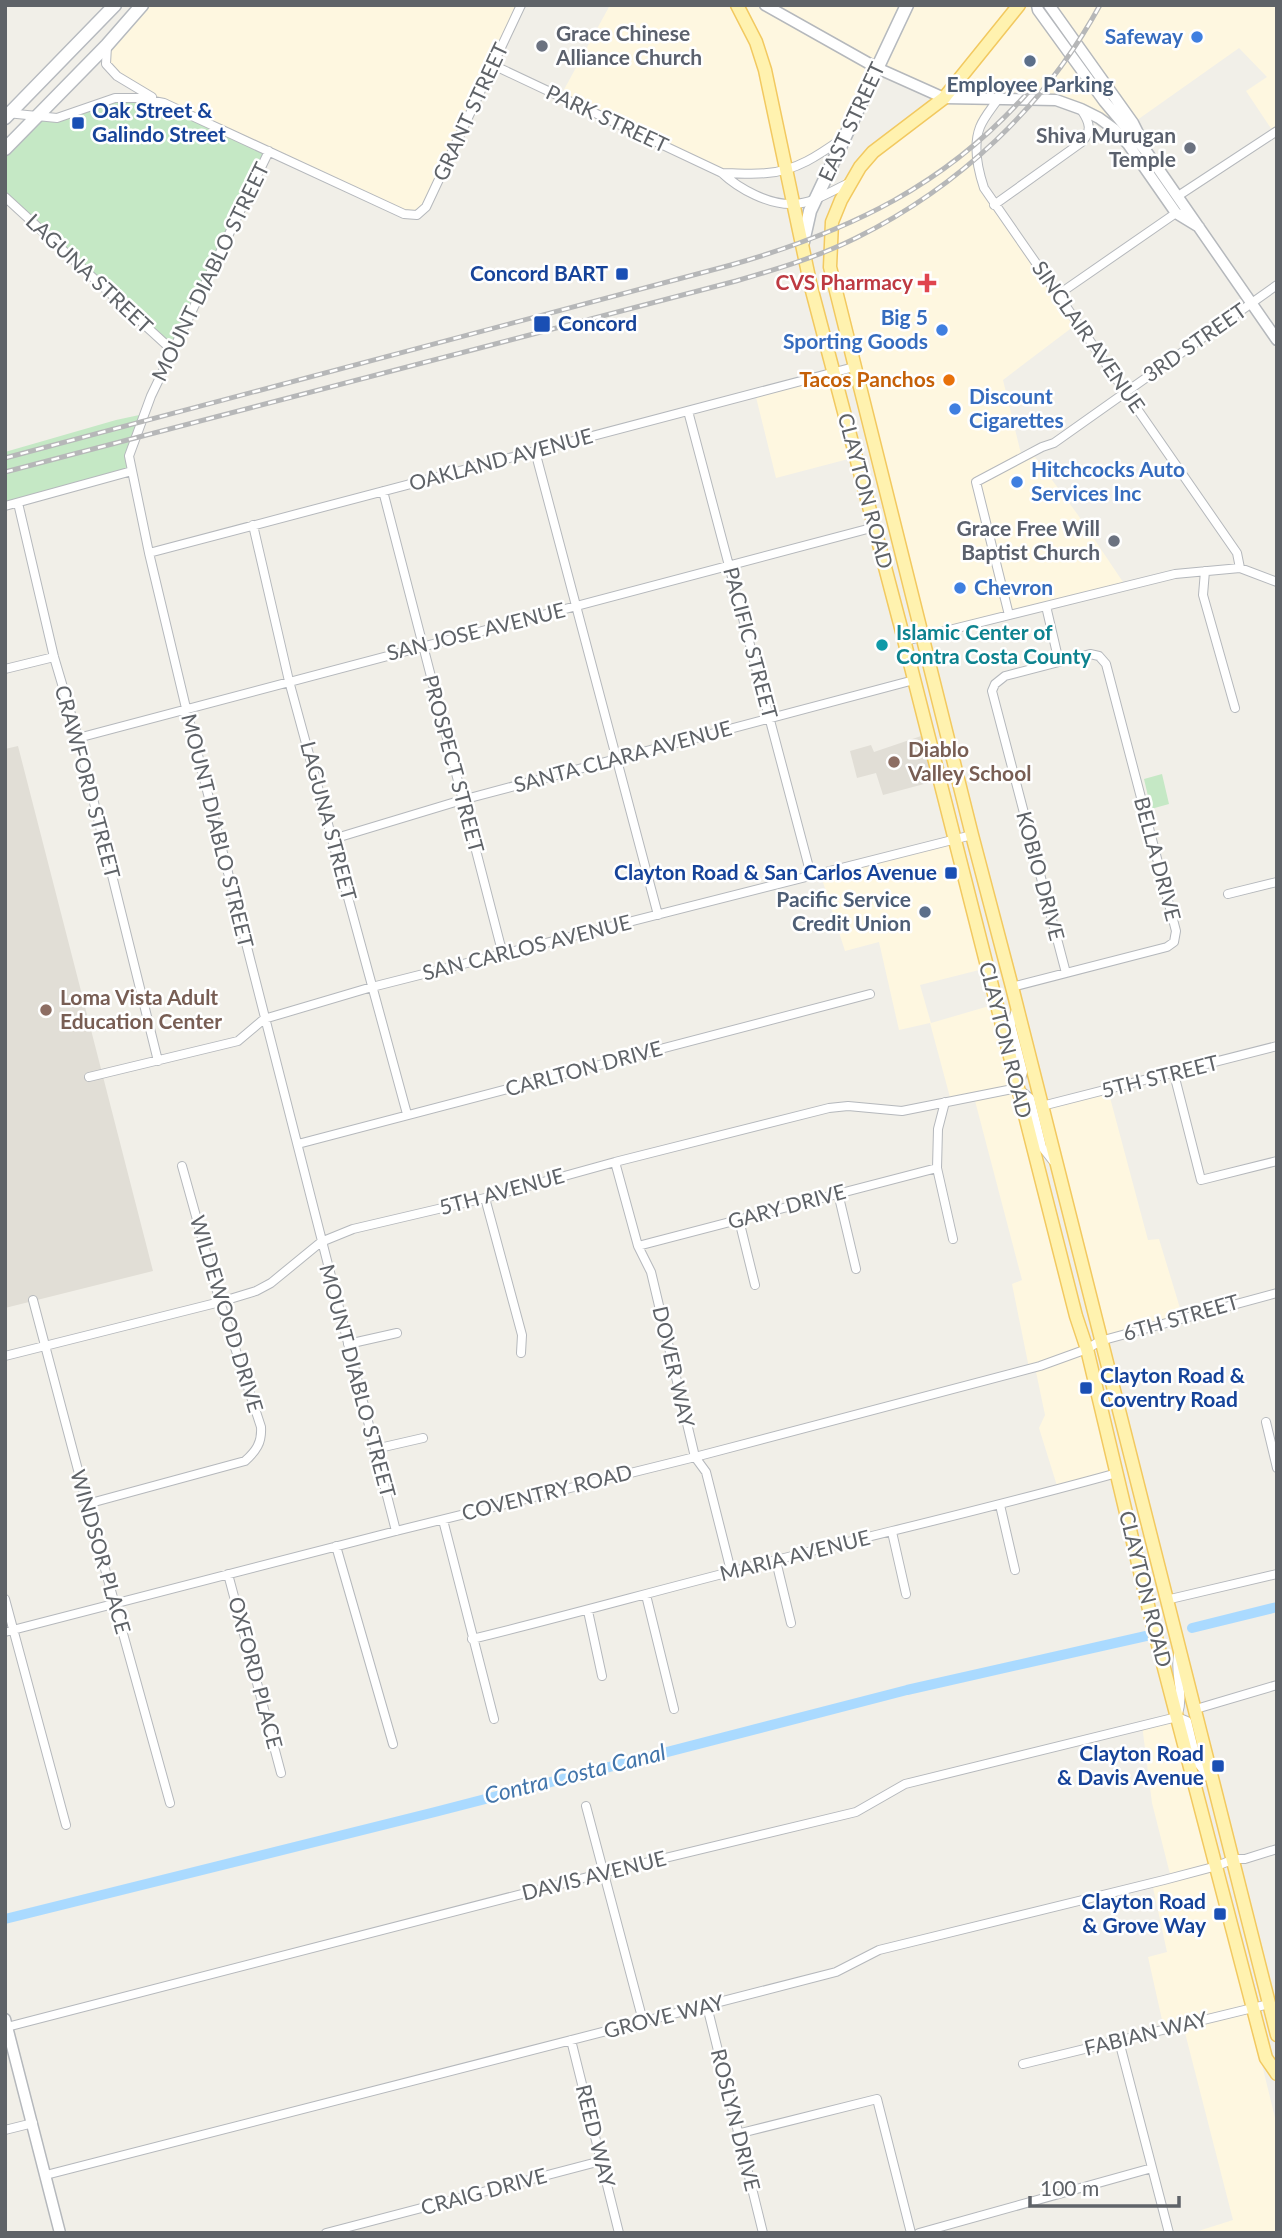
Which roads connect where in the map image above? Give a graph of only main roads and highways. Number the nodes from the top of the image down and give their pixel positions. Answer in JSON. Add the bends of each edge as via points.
{"nodes":[{"id":1,"x":115,"y":5,"type":"edge"},
{"id":2,"x":142,"y":5,"type":"edge"},
{"id":3,"x":737,"y":5,"type":"edge"},
{"id":4,"x":907,"y":5,"type":"edge"},
{"id":5,"x":1018,"y":5,"type":"edge"},
{"id":6,"x":6,"y":114,"type":"edge"},
{"id":7,"x":5,"y":149,"type":"edge"},
{"id":8,"x":803,"y":242,"type":"junction"},
{"id":9,"x":1277,"y":2035,"type":"edge"},
{"id":10,"x":1277,"y":2074,"type":"edge"}],
"edges":[{"from":1,"to":6,"type":"main road"},
{"from":2,"to":7,"type":"main road"},
{"from":3,"to":8,"type":"main road","name":"CLAYTON ROAD","via":[[757,42],[765,70]]},
{"from":4,"to":8,"type":"main road","name":"EAST STREET","via":[[810,211]]},
{"from":5,"to":9,"type":"main road","name":"CLAYTON ROAD","via":[[944,98],[873,152],[851,182],[832,222],[830,267]]},
{"from":8,"to":10,"type":"main road","name":"CLAYTON ROAD","via":[[1087,1349],[1152,1622],[1266,2058]]}]}
